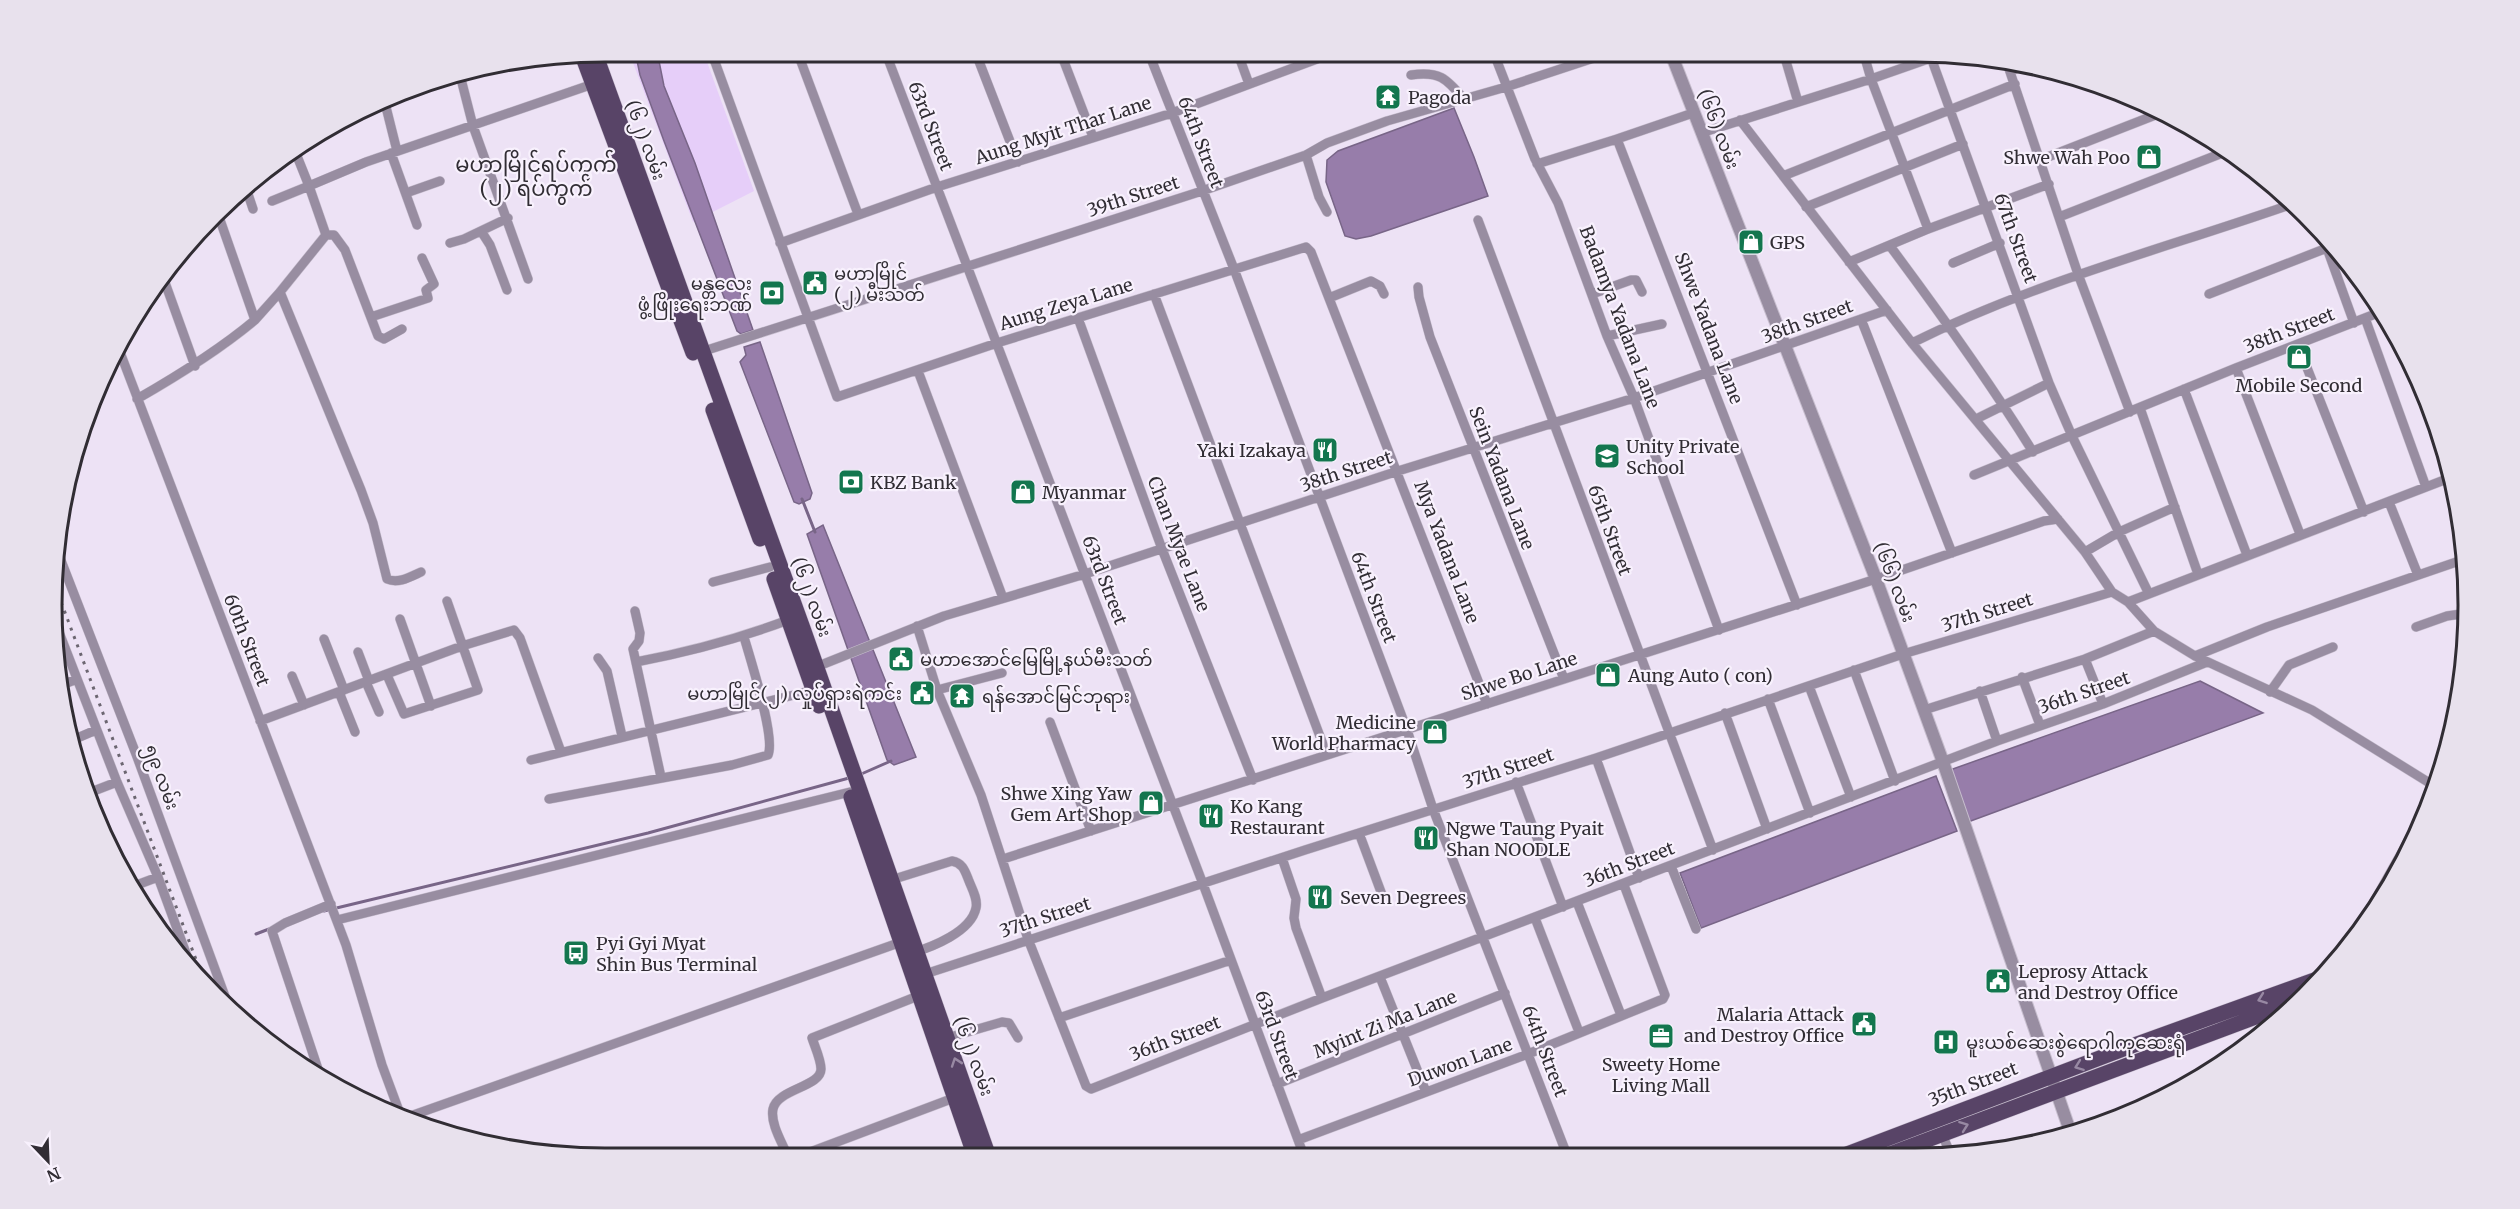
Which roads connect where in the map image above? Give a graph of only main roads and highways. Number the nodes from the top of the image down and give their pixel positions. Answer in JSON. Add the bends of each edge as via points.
{"nodes":[{"id":1,"x":594,"y":62,"type":"edge"},
{"id":2,"x":698,"y":353,"type":"junction"},
{"id":3,"x":818,"y":689,"type":"junction"},
{"id":4,"x":850,"y":782,"type":"junction"},
{"id":5,"x":908,"y":947,"type":"junction"},
{"id":6,"x":2303,"y":984,"type":"edge"},
{"id":7,"x":925,"y":993,"type":"junction"},
{"id":8,"x":2279,"y":1008,"type":"edge"},
{"id":9,"x":2192,"y":1024,"type":"junction"},
{"id":10,"x":2197,"y":1039,"type":"junction"},
{"id":11,"x":960,"y":1095,"type":"junction"},
{"id":12,"x":973,"y":1148,"type":"edge"},
{"id":13,"x":985,"y":1148,"type":"edge"},
{"id":14,"x":1862,"y":1148,"type":"edge"},
{"id":15,"x":1917,"y":1148,"type":"edge"}],
"edges":[{"from":1,"to":2,"type":"main road","name":"(၆၂) လမ်း"},
{"from":2,"to":3,"type":"main road","name":"(၆၂) လမ်း","via":[[788,620]]},
{"from":2,"to":3,"type":"main road","name":"(၆၂) လမ်း","via":[[816,667]]},
{"from":3,"to":4,"type":"main road","name":"(၆၂) လမ်း"},
{"from":4,"to":5,"type":"main road","name":"(၆၂) လမ်း"},
{"from":4,"to":5,"type":"main road","name":"(၆၂) လမ်း","via":[[891,880]]},
{"from":5,"to":7,"type":"main road","name":"(၆၂) လမ်း"},
{"from":6,"to":9,"type":"main road","name":"35th Street","one_way":true},
{"from":7,"to":11,"type":"main road","name":"(၆၂) လမ်း"},
{"from":11,"to":7,"type":"main road","name":"(၆၂) လမ်း","one_way":true,"via":[[947,1038]]},
{"from":8,"to":10,"type":"main road","name":"35th Street"},
{"from":9,"to":10,"type":"main road"},
{"from":9,"to":14,"type":"main road","name":"35th Street","one_way":true},
{"from":15,"to":10,"type":"main road","name":"35th Street","one_way":true,"via":[[1942,1134]]},
{"from":11,"to":12,"type":"main road","name":"(၆၂) လမ်း"},
{"from":11,"to":13,"type":"main road","name":"(၆၂) လမ်း"}]}
